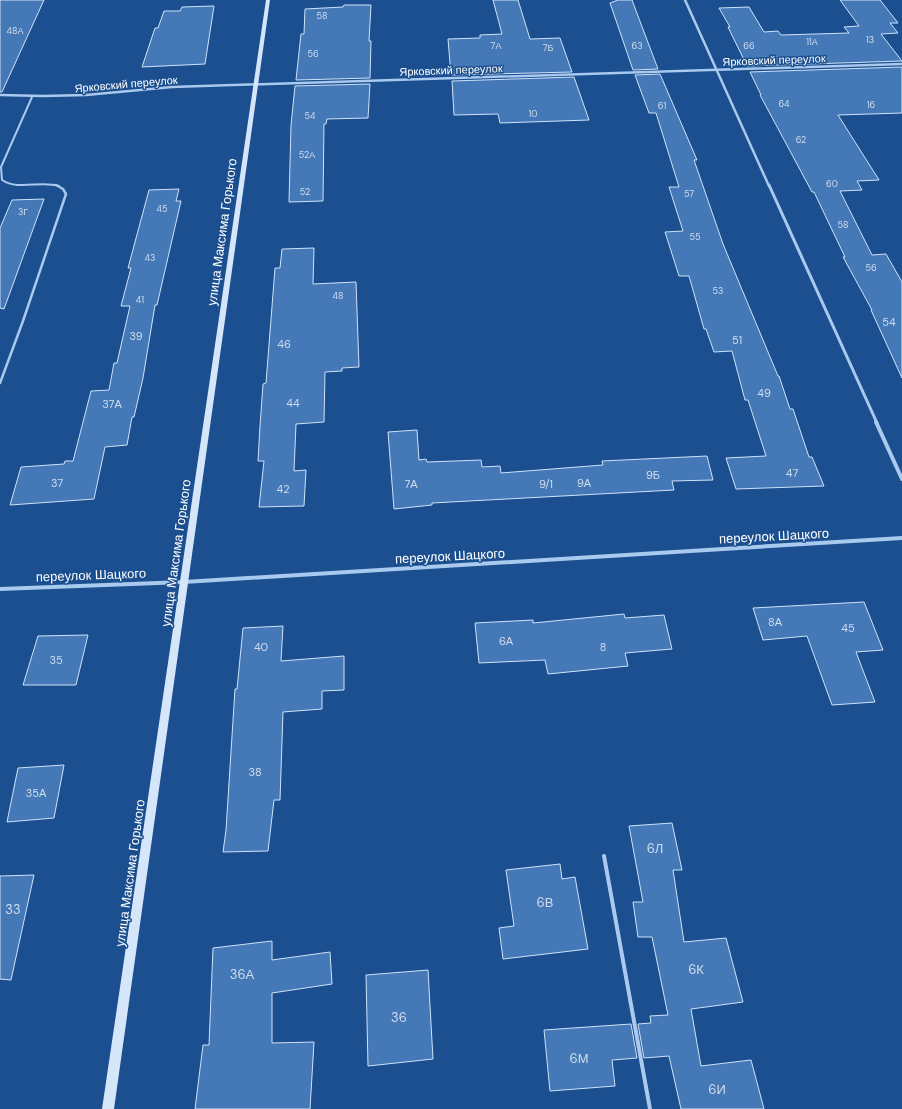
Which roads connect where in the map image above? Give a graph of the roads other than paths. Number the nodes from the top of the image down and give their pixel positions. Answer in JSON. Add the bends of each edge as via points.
{"nodes":[{"id":1,"x":268,"y":0,"type":"edge"},
{"id":2,"x":685,"y":0,"type":"edge"},
{"id":3,"x":902,"y":64,"type":"edge"},
{"id":4,"x":717,"y":70,"type":"junction"},
{"id":5,"x":256,"y":84,"type":"junction"},
{"id":6,"x":0,"y":96,"type":"edge"},
{"id":7,"x":32,"y":97,"type":"junction"},
{"id":8,"x":0,"y":383,"type":"edge"},
{"id":9,"x":902,"y":479,"type":"edge"},
{"id":10,"x":902,"y":538,"type":"edge"},
{"id":11,"x":184,"y":582,"type":"junction"},
{"id":12,"x":0,"y":589,"type":"edge"},
{"id":13,"x":604,"y":856,"type":"dead end"},
{"id":14,"x":108,"y":1109,"type":"edge"},
{"id":15,"x":650,"y":1109,"type":"edge"}],
"edges":[{"from":1,"to":5,"type":"main road","name":"улица Максима Горького"},
{"from":2,"to":4,"type":"street"},
{"from":3,"to":4,"type":"street","name":"Ярковский переулок"},
{"from":4,"to":5,"type":"street","name":"Ярковский переулок"},
{"from":4,"to":9,"type":"street"},
{"from":5,"to":7,"type":"street","name":"Ярковский переулок","via":[[172,87],[71,97]]},
{"from":5,"to":11,"type":"main road","name":"улица Максима Горького"},
{"from":6,"to":7,"type":"street","name":"Ярковский переулок"},
{"from":7,"to":8,"type":"lane","via":[[1,167],[2,180],[14,185],[59,186],[66,194]]},
{"from":10,"to":11,"type":"street","name":"переулок Шацкого"},
{"from":11,"to":12,"type":"street","name":"переулок Шацкого"},
{"from":11,"to":14,"type":"main road","name":"улица Максима Горького"},
{"from":13,"to":15,"type":"lane"}]}
